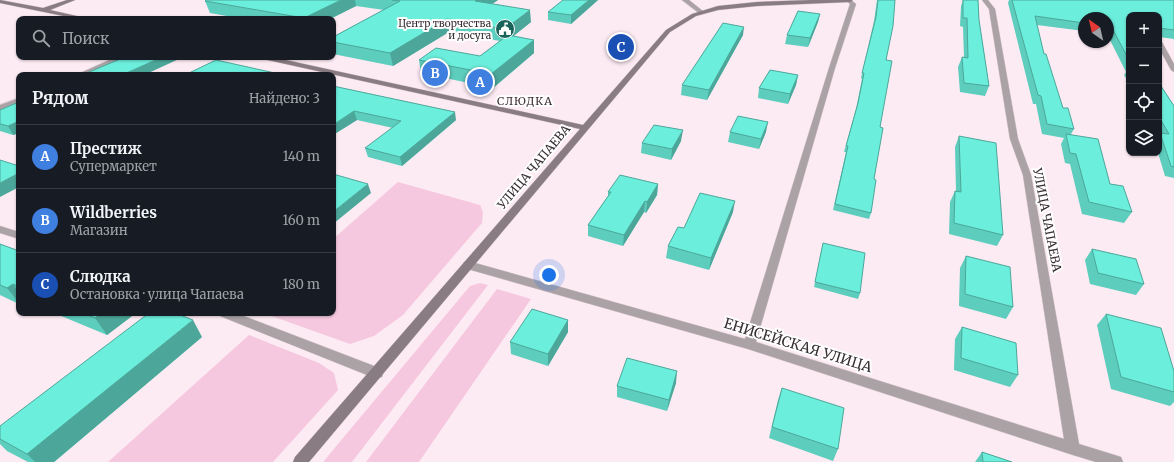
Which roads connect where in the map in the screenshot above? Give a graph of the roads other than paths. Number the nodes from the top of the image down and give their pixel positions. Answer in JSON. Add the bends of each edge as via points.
{"nodes":[{"id":1,"x":16,"y":0,"type":"edge"},
{"id":2,"x":72,"y":0,"type":"edge"},
{"id":3,"x":685,"y":0,"type":"edge"},
{"id":4,"x":849,"y":0,"type":"edge"},
{"id":5,"x":985,"y":0,"type":"edge"},
{"id":6,"x":0,"y":1,"type":"edge"},
{"id":7,"x":8,"y":2,"type":"junction"},
{"id":8,"x":43,"y":10,"type":"junction"},
{"id":9,"x":701,"y":12,"type":"junction"},
{"id":10,"x":72,"y":16,"type":"edge"},
{"id":11,"x":1162,"y":48,"type":"edge"},
{"id":12,"x":115,"y":60,"type":"edge"},
{"id":13,"x":277,"y":60,"type":"edge"},
{"id":14,"x":1174,"y":70,"type":"edge"},
{"id":15,"x":86,"y":72,"type":"edge"},
{"id":16,"x":331,"y":72,"type":"edge"},
{"id":17,"x":336,"y":73,"type":"edge"},
{"id":18,"x":16,"y":101,"type":"edge"},
{"id":19,"x":0,"y":108,"type":"edge"},
{"id":20,"x":585,"y":128,"type":"junction"},
{"id":21,"x":0,"y":229,"type":"edge"},
{"id":22,"x":16,"y":235,"type":"edge"},
{"id":23,"x":468,"y":265,"type":"junction"},
{"id":24,"x":232,"y":316,"type":"edge"},
{"id":25,"x":749,"y":345,"type":"junction"},
{"id":26,"x":376,"y":373,"type":"junction"},
{"id":27,"x":1073,"y":448,"type":"junction"},
{"id":28,"x":300,"y":462,"type":"edge"},
{"id":29,"x":1116,"y":462,"type":"edge"}],
"edges":[{"from":1,"to":7,"type":"main road"},
{"from":2,"to":8,"type":"main road"},
{"from":3,"to":9,"type":"street"},
{"from":4,"to":9,"type":"main road","name":"УЛИЦА ЧАПАЕВА","via":[[731,6]]},
{"from":4,"to":25,"type":"street","name":"УЛИЦА ЧАПАЕВА","via":[[853,4]]},
{"from":5,"to":27,"type":"street","name":"УЛИЦА ЧАПАЕВА","via":[[992,9],[1014,139],[1026,175]]},
{"from":6,"to":7,"type":"main road"},
{"from":7,"to":8,"type":"main road"},
{"from":8,"to":10,"type":"main road"},
{"from":9,"to":20,"type":"main road","name":"УЛИЦА ЧАПАЕВА","via":[[668,31]]},
{"from":11,"to":14,"type":"street"},
{"from":12,"to":15,"type":"street"},
{"from":13,"to":16,"type":"main road"},
{"from":17,"to":20,"type":"main road"},
{"from":18,"to":19,"type":"street"},
{"from":20,"to":23,"type":"main road","name":"УЛИЦА ЧАПАЕВА"},
{"from":21,"to":22,"type":"street"},
{"from":23,"to":25,"type":"street","name":"ЕНИСЕЙСКАЯ УЛИЦА"},
{"from":23,"to":26,"type":"main road","name":"УЛИЦА ЧАПАЕВА"},
{"from":24,"to":26,"type":"street"},
{"from":25,"to":27,"type":"street","name":"ЕНИСЕЙСКАЯ УЛИЦА"},
{"from":26,"to":28,"type":"main road","name":"УЛИЦА ЧАПАЕВА"},
{"from":27,"to":29,"type":"street","name":"ЕНИСЕЙСКАЯ УЛИЦА"}]}
